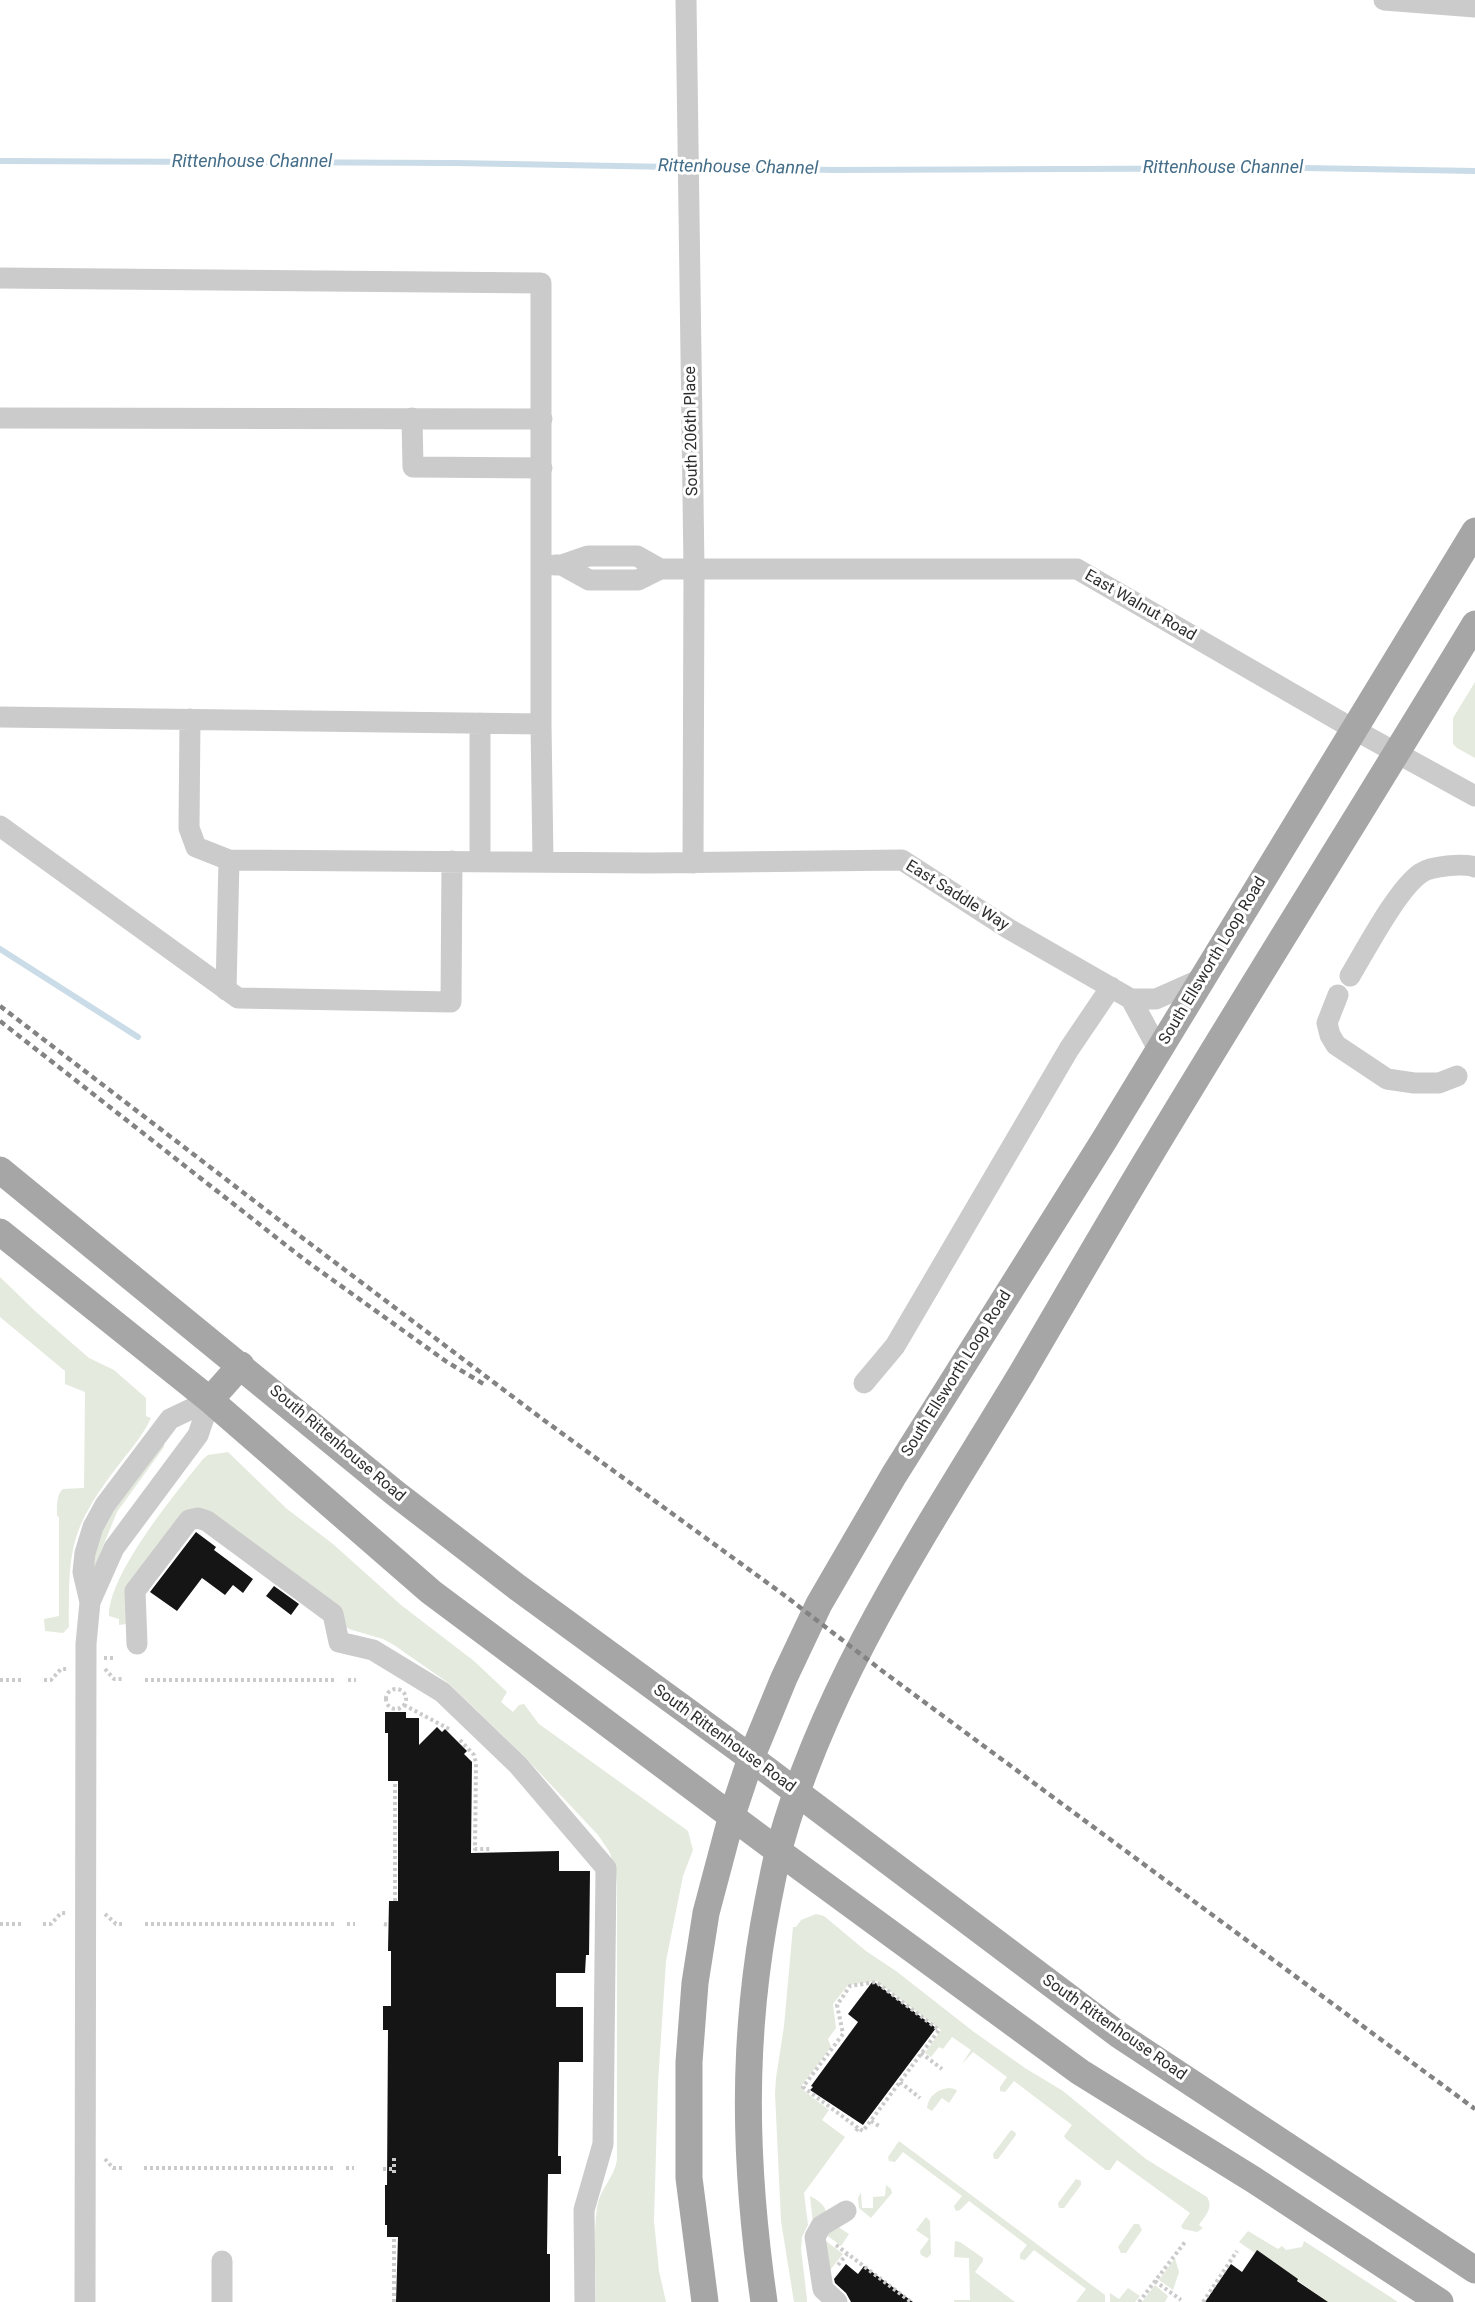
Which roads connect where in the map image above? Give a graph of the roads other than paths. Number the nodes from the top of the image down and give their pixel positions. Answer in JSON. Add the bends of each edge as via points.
{"nodes":[{"id":1,"x":686,"y":0,"type":"edge"},
{"id":2,"x":1384,"y":0,"type":"edge"},
{"id":3,"x":1409,"y":0,"type":"edge"},
{"id":4,"x":1475,"y":7,"type":"edge"},
{"id":5,"x":0,"y":278,"type":"edge"},
{"id":6,"x":0,"y":418,"type":"edge"},
{"id":7,"x":412,"y":418,"type":"junction"},
{"id":8,"x":542,"y":419,"type":"junction"},
{"id":9,"x":542,"y":468,"type":"junction"},
{"id":10,"x":1475,"y":531,"type":"edge"},
{"id":11,"x":552,"y":565,"type":"junction"},
{"id":12,"x":694,"y":568,"type":"junction"},
{"id":13,"x":1475,"y":624,"type":"edge"},
{"id":14,"x":0,"y":717,"type":"edge"},
{"id":15,"x":190,"y":719,"type":"junction"},
{"id":16,"x":480,"y":723,"type":"junction"},
{"id":17,"x":541,"y":724,"type":"junction"},
{"id":18,"x":1355,"y":730,"type":"junction"},
{"id":19,"x":1397,"y":752,"type":"junction"},
{"id":20,"x":1475,"y":796,"type":"edge"},
{"id":21,"x":0,"y":826,"type":"edge"},
{"id":22,"x":229,"y":860,"type":"junction"},
{"id":23,"x":452,"y":861,"type":"junction"},
{"id":24,"x":480,"y":861,"type":"junction"},
{"id":25,"x":543,"y":862,"type":"junction"},
{"id":26,"x":693,"y":863,"type":"junction"},
{"id":27,"x":1466,"y":866,"type":"edge"},
{"id":28,"x":1475,"y":882,"type":"edge"},
{"id":29,"x":1350,"y":976,"type":"dead end"},
{"id":30,"x":1201,"y":979,"type":"junction"},
{"id":31,"x":1111,"y":987,"type":"junction"},
{"id":32,"x":226,"y":990,"type":"junction"},
{"id":33,"x":1338,"y":995,"type":"dead end"},
{"id":34,"x":1131,"y":999,"type":"junction"},
{"id":35,"x":1159,"y":1052,"type":"junction"},
{"id":36,"x":1457,"y":1076,"type":"dead end"},
{"id":37,"x":0,"y":1170,"type":"edge"},
{"id":38,"x":0,"y":1232,"type":"edge"},
{"id":39,"x":241,"y":1365,"type":"junction"},
{"id":40,"x":864,"y":1383,"type":"dead end"},
{"id":41,"x":210,"y":1400,"type":"junction"},
{"id":42,"x":90,"y":1602,"type":"junction"},
{"id":43,"x":137,"y":1644,"type":"dead end"},
{"id":44,"x":752,"y":1758,"type":"junction"},
{"id":45,"x":796,"y":1792,"type":"junction"},
{"id":46,"x":732,"y":1815,"type":"junction"},
{"id":47,"x":778,"y":1851,"type":"junction"},
{"id":48,"x":846,"y":2211,"type":"dead end"},
{"id":49,"x":222,"y":2261,"type":"dead end"},
{"id":50,"x":1475,"y":2270,"type":"edge"},
{"id":51,"x":85,"y":2302,"type":"edge"},
{"id":52,"x":222,"y":2302,"type":"edge"},
{"id":53,"x":585,"y":2302,"type":"edge"},
{"id":54,"x":705,"y":2302,"type":"edge"},
{"id":55,"x":764,"y":2302,"type":"edge"},
{"id":56,"x":837,"y":2302,"type":"edge"},
{"id":57,"x":1440,"y":2302,"type":"edge"}],
"edges":[{"from":1,"to":12,"type":"street","name":"South 206th Place"},
{"from":2,"to":3,"type":"street"},
{"from":3,"to":4,"type":"street"},
{"from":5,"to":8,"type":"street","via":[[541,283]]},
{"from":6,"to":7,"type":"street"},
{"from":7,"to":8,"type":"street"},
{"from":7,"to":9,"type":"street","via":[[412,467]]},
{"from":8,"to":9,"type":"street"},
{"from":9,"to":11,"type":"street"},
{"from":10,"to":18,"type":"main road","name":"South Ellsworth Loop Road"},
{"from":11,"to":12,"type":"street","name":"East Walnut Road","via":[[588,556],[636,555],[660,569]]},
{"from":11,"to":17,"type":"street"},
{"from":12,"to":18,"type":"street","name":"East Walnut Road","via":[[1077,569]]},
{"from":12,"to":26,"type":"street","name":"South 206th Place"},
{"from":13,"to":19,"type":"main road"},
{"from":14,"to":15,"type":"street"},
{"from":15,"to":16,"type":"street"},
{"from":15,"to":22,"type":"street","via":[[189,828],[196,847]]},
{"from":16,"to":17,"type":"street"},
{"from":16,"to":24,"type":"street"},
{"from":17,"to":25,"type":"street"},
{"from":18,"to":19,"type":"street","name":"East Walnut Road"},
{"from":18,"to":30,"type":"main road","name":"South Ellsworth Loop Road"},
{"from":19,"to":20,"type":"street","name":"East Walnut Road"},
{"from":19,"to":45,"type":"main road","via":[[1147,1160],[894,1587],[828,1717]]},
{"from":21,"to":32,"type":"street"},
{"from":22,"to":23,"type":"street","name":"East Saddle Way"},
{"from":22,"to":32,"type":"street"},
{"from":23,"to":24,"type":"street","name":"East Saddle Way"},
{"from":23,"to":32,"type":"street","via":[[451,1002],[238,998]]},
{"from":24,"to":25,"type":"street","name":"East Saddle Way"},
{"from":25,"to":26,"type":"street","name":"East Saddle Way"},
{"from":26,"to":31,"type":"street","name":"East Saddle Way","via":[[902,860]]},
{"from":27,"to":28,"type":"street","via":[[1463,877]]},
{"from":27,"to":29,"type":"street","via":[[1421,873],[1398,898]]},
{"from":30,"to":34,"type":"street","via":[[1156,999]]},
{"from":30,"to":35,"type":"main road","name":"South Ellsworth Loop Road"},
{"from":31,"to":34,"type":"street","name":"East Saddle Way"},
{"from":31,"to":40,"type":"street","via":[[1069,1049],[896,1346]]},
{"from":33,"to":36,"type":"street","via":[[1327,1023],[1336,1045],[1387,1079],[1439,1083]]},
{"from":34,"to":35,"type":"street"},
{"from":35,"to":44,"type":"main road","name":"South Ellsworth Loop Road","via":[[844,1557],[784,1678]]},
{"from":37,"to":39,"type":"main road","name":"South Rittenhouse Road"},
{"from":38,"to":41,"type":"main road"},
{"from":39,"to":41,"type":"main road"},
{"from":39,"to":44,"type":"main road","name":"South Rittenhouse Road","via":[[404,1500]]},
{"from":41,"to":42,"type":"street","via":[[198,1435],[114,1548]]},
{"from":41,"to":42,"type":"street","via":[[170,1419],[105,1505],[85,1553],[83,1572]]},
{"from":41,"to":46,"type":"main road","via":[[431,1592]]},
{"from":42,"to":51,"type":"street","via":[[86,1644]]},
{"from":43,"to":53,"type":"street","via":[[135,1591],[189,1520],[207,1521],[333,1614],[339,1642],[373,1650],[442,1692],[518,1765],[606,1868],[603,2144],[584,2210]]},
{"from":44,"to":45,"type":"main road","name":"South Rittenhouse Road"},
{"from":44,"to":46,"type":"main road","name":"South Ellsworth Loop Road"},
{"from":45,"to":47,"type":"main road"},
{"from":45,"to":50,"type":"main road","name":"South Rittenhouse Road","via":[[1119,2035]]},
{"from":46,"to":47,"type":"main road"},
{"from":46,"to":54,"type":"main road","name":"South Ellsworth Loop Road","via":[[701,1940],[689,2062],[689,2178]]},
{"from":47,"to":55,"type":"main road","via":[[755,1975],[748,2079],[753,2228]]},
{"from":47,"to":57,"type":"main road","via":[[1080,2072]]},
{"from":48,"to":56,"type":"street","via":[[821,2226],[815,2237],[823,2289]]},
{"from":49,"to":52,"type":"street"}]}
